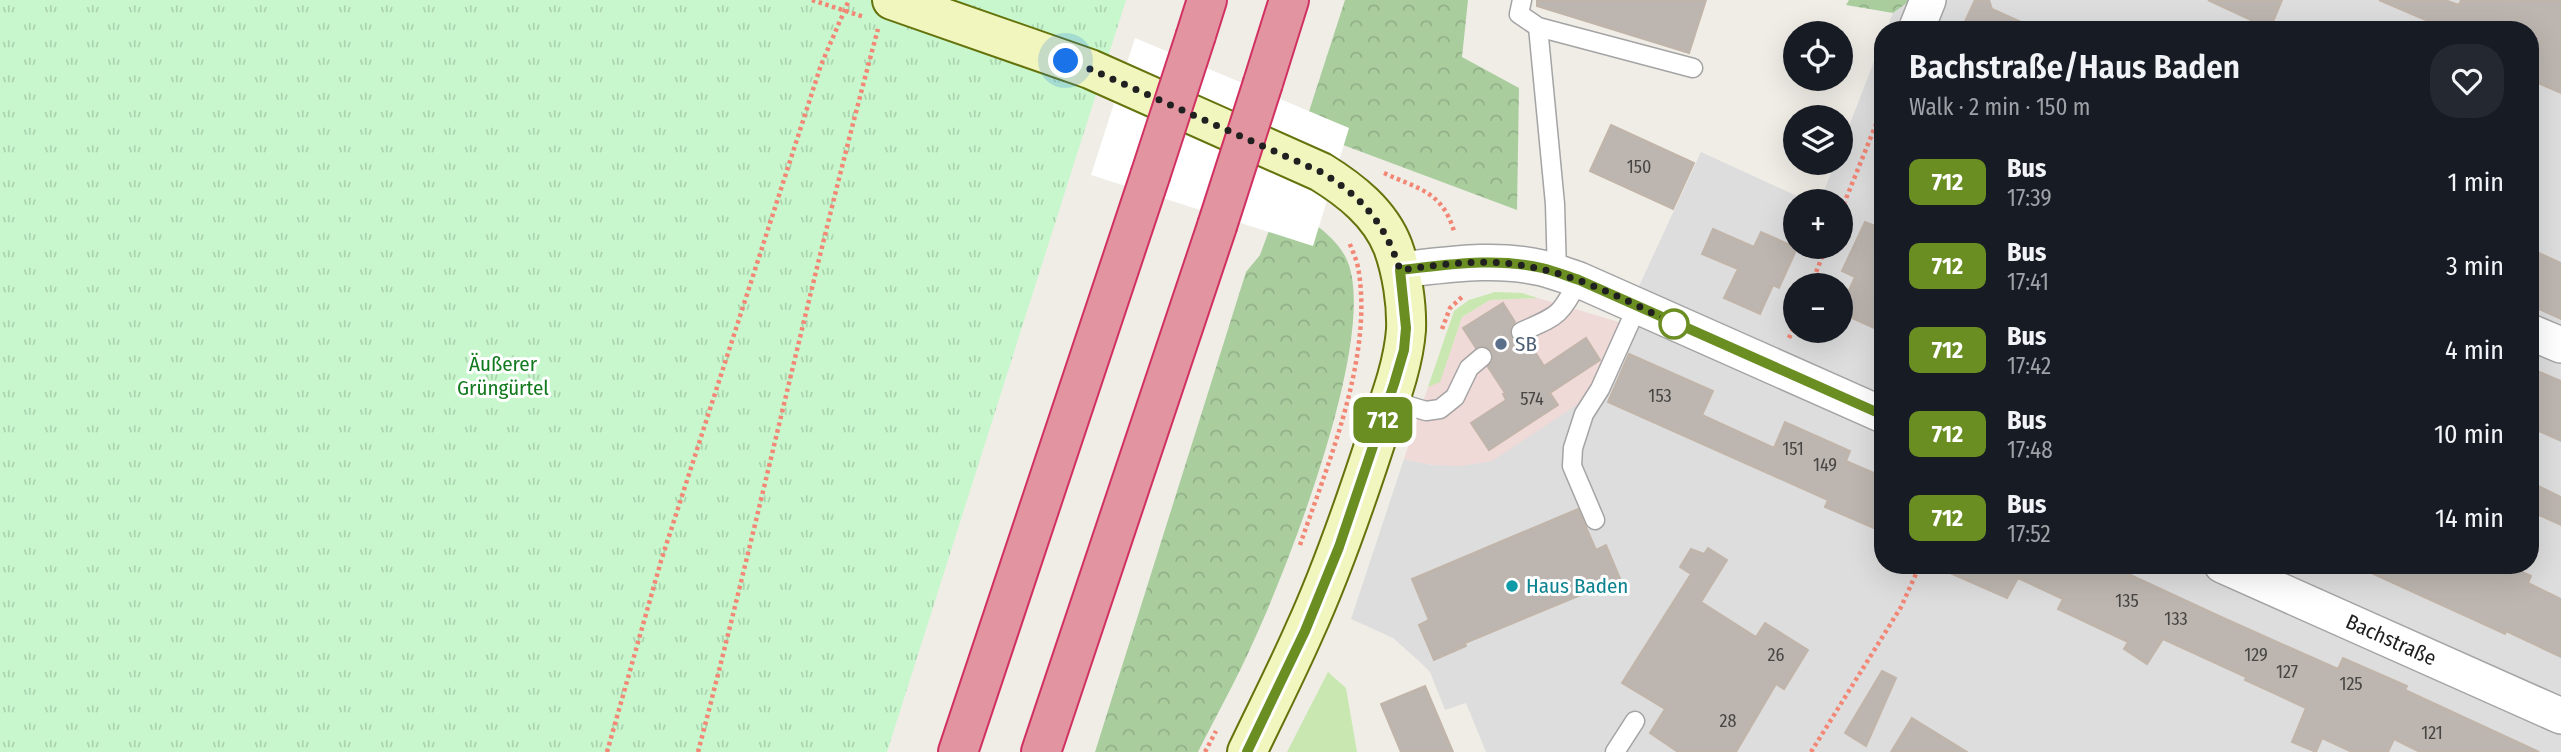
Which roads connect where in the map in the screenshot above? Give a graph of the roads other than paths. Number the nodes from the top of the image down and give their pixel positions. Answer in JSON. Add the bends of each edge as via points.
{"nodes":[{"id":1,"x":1289,"y":0,"type":"edge"},
{"id":2,"x":1522,"y":0,"type":"edge"},
{"id":3,"x":1928,"y":0,"type":"edge"},
{"id":4,"x":886,"y":11,"type":"edge"},
{"id":5,"x":1201,"y":18,"type":"edge"},
{"id":6,"x":1920,"y":21,"type":"edge"},
{"id":7,"x":1538,"y":27,"type":"junction"},
{"id":8,"x":1693,"y":68,"type":"dead end"},
{"id":9,"x":1400,"y":270,"type":"junction"},
{"id":10,"x":1568,"y":277,"type":"junction"},
{"id":11,"x":1637,"y":307,"type":"junction"},
{"id":12,"x":1521,"y":332,"type":"dead end"},
{"id":13,"x":2539,"y":336,"type":"edge"},
{"id":14,"x":2561,"y":345,"type":"edge"},
{"id":15,"x":1482,"y":357,"type":"dead end"},
{"id":16,"x":1389,"y":400,"type":"junction"},
{"id":17,"x":1874,"y":411,"type":"edge"},
{"id":18,"x":1595,"y":520,"type":"dead end"},
{"id":19,"x":2242,"y":574,"type":"edge"},
{"id":20,"x":2561,"y":716,"type":"edge"},
{"id":21,"x":1635,"y":721,"type":"dead end"},
{"id":22,"x":958,"y":752,"type":"edge"},
{"id":23,"x":1041,"y":752,"type":"edge"},
{"id":24,"x":1247,"y":752,"type":"edge"},
{"id":25,"x":1615,"y":752,"type":"edge"}],
"edges":[{"from":1,"to":23,"type":"highway","bridge":true},
{"from":2,"to":7,"type":"lane","via":[[1519,13]]},
{"from":3,"to":6,"type":"street"},
{"from":4,"to":9,"type":"street","via":[[1090,69],[1321,172],[1363,203],[1381,225]]},
{"from":5,"to":22,"type":"highway","bridge":true},
{"from":7,"to":8,"type":"lane"},
{"from":7,"to":10,"type":"lane","via":[[1555,204]]},
{"from":9,"to":10,"type":"street","via":[[1502,262]]},
{"from":9,"to":16,"type":"street","via":[[1406,328]]},
{"from":10,"to":11,"type":"street"},
{"from":10,"to":12,"type":"lane","via":[[1561,311]]},
{"from":11,"to":17,"type":"street"},
{"from":11,"to":18,"type":"lane","via":[[1584,414],[1573,448],[1572,466]]},
{"from":13,"to":14,"type":"street"},
{"from":15,"to":16,"type":"lane","via":[[1469,368],[1455,397],[1440,409],[1426,411]]},
{"from":16,"to":24,"type":"street","via":[[1315,607]]},
{"from":19,"to":20,"type":"street","name":"Bachstraße"},
{"from":21,"to":25,"type":"lane"}]}
